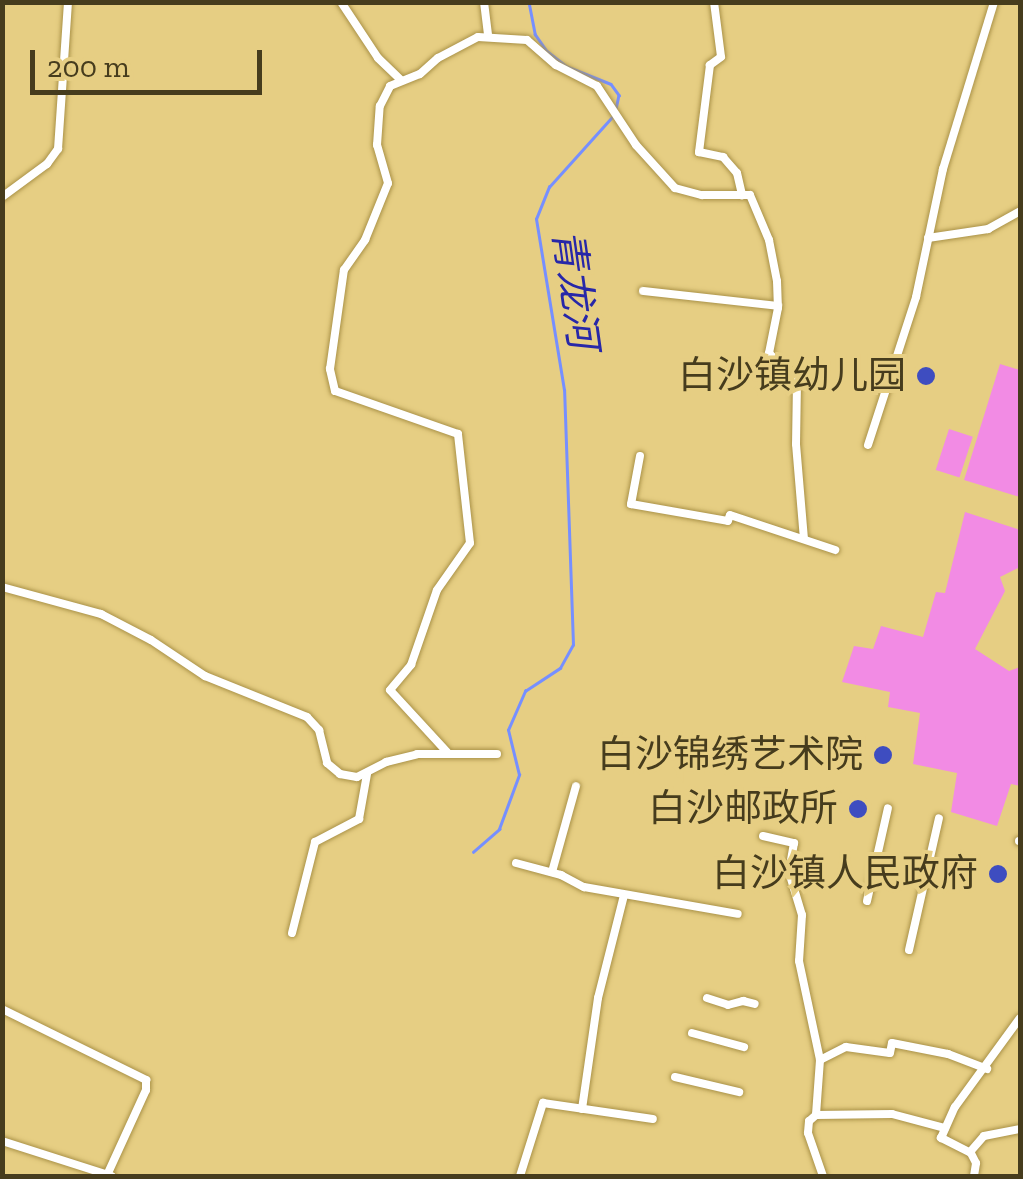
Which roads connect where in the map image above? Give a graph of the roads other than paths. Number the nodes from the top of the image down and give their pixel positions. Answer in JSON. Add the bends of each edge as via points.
{"nodes":[{"id":1,"x":68,"y":2,"type":"edge"},
{"id":2,"x":341,"y":2,"type":"edge"},
{"id":3,"x":484,"y":2,"type":"edge"},
{"id":4,"x":714,"y":2,"type":"edge"},
{"id":5,"x":994,"y":2,"type":"edge"},
{"id":6,"x":488,"y":36,"type":"junction"},
{"id":7,"x":400,"y":80,"type":"junction"},
{"id":8,"x":742,"y":195,"type":"junction"},
{"id":9,"x":2,"y":198,"type":"edge"},
{"id":10,"x":1020,"y":211,"type":"edge"},
{"id":11,"x":928,"y":238,"type":"junction"},
{"id":12,"x":643,"y":291,"type":"dead end"},
{"id":13,"x":778,"y":306,"type":"junction"},
{"id":14,"x":868,"y":445,"type":"dead end"},
{"id":15,"x":640,"y":456,"type":"dead end"},
{"id":16,"x":804,"y":539,"type":"junction"},
{"id":17,"x":834,"y":550,"type":"dead end"},
{"id":18,"x":2,"y":587,"type":"edge"},
{"id":19,"x":447,"y":752,"type":"junction"},
{"id":20,"x":498,"y":754,"type":"dead end"},
{"id":21,"x":367,"y":774,"type":"junction"},
{"id":22,"x":576,"y":786,"type":"dead end"},
{"id":23,"x":888,"y":808,"type":"dead end"},
{"id":24,"x":939,"y":818,"type":"dead end"},
{"id":25,"x":763,"y":836,"type":"dead end"},
{"id":26,"x":516,"y":862,"type":"dead end"},
{"id":27,"x":552,"y":872,"type":"junction"},
{"id":28,"x":624,"y":896,"type":"junction"},
{"id":29,"x":868,"y":901,"type":"dead end"},
{"id":30,"x":738,"y":914,"type":"dead end"},
{"id":31,"x":292,"y":933,"type":"dead end"},
{"id":32,"x":909,"y":950,"type":"dead end"},
{"id":33,"x":707,"y":998,"type":"dead end"},
{"id":34,"x":755,"y":1004,"type":"dead end"},
{"id":35,"x":2,"y":1008,"type":"edge"},
{"id":36,"x":1020,"y":1018,"type":"edge"},
{"id":37,"x":692,"y":1034,"type":"dead end"},
{"id":38,"x":744,"y":1048,"type":"dead end"},
{"id":39,"x":820,"y":1060,"type":"junction"},
{"id":40,"x":987,"y":1069,"type":"junction"},
{"id":41,"x":674,"y":1077,"type":"dead end"},
{"id":42,"x":740,"y":1092,"type":"dead end"},
{"id":43,"x":582,"y":1109,"type":"junction"},
{"id":44,"x":816,"y":1115,"type":"junction"},
{"id":45,"x":653,"y":1119,"type":"dead end"},
{"id":46,"x":944,"y":1128,"type":"junction"},
{"id":47,"x":1020,"y":1129,"type":"edge"},
{"id":48,"x":2,"y":1141,"type":"edge"},
{"id":49,"x":970,"y":1152,"type":"junction"},
{"id":50,"x":110,"y":1176,"type":"edge"},
{"id":51,"x":520,"y":1176,"type":"edge"},
{"id":52,"x":824,"y":1176,"type":"edge"},
{"id":53,"x":974,"y":1176,"type":"edge"}],
"edges":[{"from":1,"to":9,"type":"street","via":[[58,148]]},
{"from":2,"to":7,"type":"street"},
{"from":3,"to":6,"type":"street"},
{"from":4,"to":8,"type":"street","via":[[721,56],[710,65],[699,152],[724,156],[738,172]]},
{"from":5,"to":11,"type":"street"},
{"from":6,"to":7,"type":"street"},
{"from":6,"to":8,"type":"street","via":[[530,41],[556,64],[593,82],[675,188],[702,196]]},
{"from":7,"to":19,"type":"street","via":[[380,106],[377,144],[388,183],[366,240],[344,270],[330,370],[335,391],[458,434],[470,540],[437,590],[411,665],[390,690]]},
{"from":8,"to":13,"type":"street","via":[[750,195],[769,240]]},
{"from":10,"to":11,"type":"street","via":[[988,228]]},
{"from":11,"to":14,"type":"street"},
{"from":12,"to":13,"type":"street"},
{"from":13,"to":16,"type":"street","via":[[769,353],[797,382]]},
{"from":15,"to":16,"type":"street","via":[[631,504],[728,522],[730,516]]},
{"from":16,"to":17,"type":"street"},
{"from":18,"to":21,"type":"street","via":[[101,614],[204,676],[308,717],[330,767],[348,776]]},
{"from":19,"to":20,"type":"street"},
{"from":19,"to":21,"type":"street","via":[[386,762]]},
{"from":21,"to":31,"type":"street","via":[[361,817],[315,842]]},
{"from":22,"to":27,"type":"street"},
{"from":23,"to":29,"type":"street"},
{"from":24,"to":32,"type":"street"},
{"from":25,"to":39,"type":"street","via":[[794,843],[789,872],[802,915],[799,961]]},
{"from":26,"to":27,"type":"street"},
{"from":27,"to":28,"type":"street"},
{"from":28,"to":30,"type":"street"},
{"from":28,"to":43,"type":"street","via":[[598,998]]},
{"from":33,"to":34,"type":"street"},
{"from":35,"to":50,"type":"street","via":[[146,1080]]},
{"from":36,"to":40,"type":"street"},
{"from":37,"to":38,"type":"street"},
{"from":39,"to":40,"type":"street","via":[[846,1047],[890,1053],[892,1043]]},
{"from":39,"to":44,"type":"street"},
{"from":40,"to":46,"type":"street"},
{"from":41,"to":42,"type":"street"},
{"from":43,"to":45,"type":"street"},
{"from":43,"to":51,"type":"street","via":[[543,1102]]},
{"from":44,"to":46,"type":"street","via":[[892,1114]]},
{"from":44,"to":52,"type":"street","via":[[808,1134]]},
{"from":46,"to":49,"type":"street","via":[[942,1140]]},
{"from":47,"to":49,"type":"street","via":[[984,1136]]},
{"from":48,"to":50,"type":"street"},
{"from":49,"to":53,"type":"street"}]}
